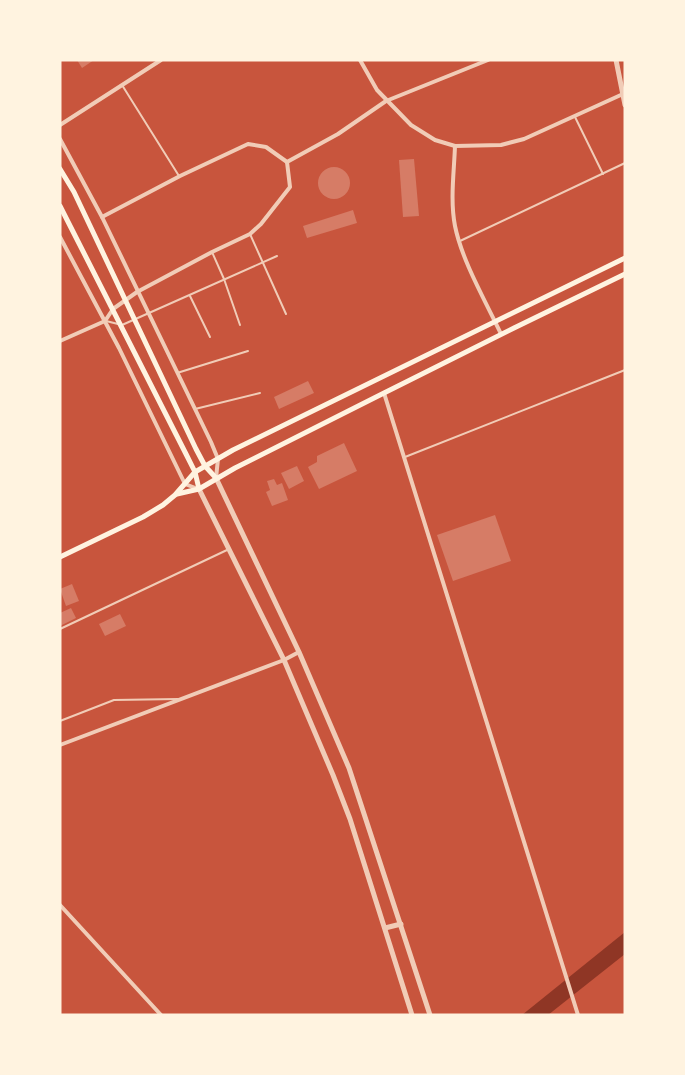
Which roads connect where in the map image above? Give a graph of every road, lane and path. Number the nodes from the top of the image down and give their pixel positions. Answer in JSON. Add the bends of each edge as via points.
{"nodes":[{"id":1,"x":161,"y":60,"type":"edge"},
{"id":2,"x":360,"y":60,"type":"edge"},
{"id":3,"x":488,"y":60,"type":"edge"},
{"id":4,"x":616,"y":60,"type":"edge"},
{"id":5,"x":122,"y":85,"type":"junction"},
{"id":6,"x":624,"y":94,"type":"edge"},
{"id":7,"x":386,"y":101,"type":"junction"},
{"id":8,"x":625,"y":105,"type":"edge"},
{"id":9,"x":574,"y":116,"type":"junction"},
{"id":10,"x":60,"y":125,"type":"edge"},
{"id":11,"x":60,"y":139,"type":"edge"},
{"id":12,"x":455,"y":146,"type":"junction"},
{"id":13,"x":287,"y":162,"type":"junction"},
{"id":14,"x":625,"y":163,"type":"edge"},
{"id":15,"x":60,"y":169,"type":"edge"},
{"id":16,"x":603,"y":174,"type":"junction"},
{"id":17,"x":180,"y":177,"type":"junction"},
{"id":18,"x":60,"y":206,"type":"edge"},
{"id":19,"x":102,"y":217,"type":"junction"},
{"id":20,"x":250,"y":234,"type":"junction"},
{"id":21,"x":60,"y":237,"type":"edge"},
{"id":22,"x":460,"y":241,"type":"junction"},
{"id":23,"x":212,"y":252,"type":"junction"},
{"id":24,"x":277,"y":256,"type":"dead end"},
{"id":25,"x":625,"y":258,"type":"edge"},
{"id":26,"x":262,"y":262,"type":"junction"},
{"id":27,"x":625,"y":274,"type":"edge"},
{"id":28,"x":224,"y":279,"type":"junction"},
{"id":29,"x":137,"y":292,"type":"junction"},
{"id":30,"x":190,"y":296,"type":"junction"},
{"id":31,"x":125,"y":299,"type":"junction"},
{"id":32,"x":113,"y":309,"type":"junction"},
{"id":33,"x":148,"y":314,"type":"junction"},
{"id":34,"x":286,"y":314,"type":"dead end"},
{"id":35,"x":134,"y":320,"type":"junction"},
{"id":36,"x":105,"y":321,"type":"junction"},
{"id":37,"x":495,"y":321,"type":"junction"},
{"id":38,"x":122,"y":325,"type":"junction"},
{"id":39,"x":240,"y":325,"type":"dead end"},
{"id":40,"x":501,"y":334,"type":"junction"},
{"id":41,"x":210,"y":337,"type":"dead end"},
{"id":42,"x":60,"y":341,"type":"edge"},
{"id":43,"x":248,"y":351,"type":"dead end"},
{"id":44,"x":625,"y":370,"type":"edge"},
{"id":45,"x":177,"y":373,"type":"junction"},
{"id":46,"x":260,"y":393,"type":"dead end"},
{"id":47,"x":384,"y":393,"type":"junction"},
{"id":48,"x":195,"y":409,"type":"junction"},
{"id":49,"x":404,"y":458,"type":"junction"},
{"id":50,"x":218,"y":459,"type":"junction"},
{"id":51,"x":205,"y":466,"type":"junction"},
{"id":52,"x":195,"y":472,"type":"junction"},
{"id":53,"x":216,"y":478,"type":"junction"},
{"id":54,"x":185,"y":484,"type":"junction"},
{"id":55,"x":199,"y":489,"type":"junction"},
{"id":56,"x":175,"y":495,"type":"junction"},
{"id":57,"x":229,"y":549,"type":"junction"},
{"id":58,"x":60,"y":557,"type":"edge"},
{"id":59,"x":60,"y":629,"type":"edge"},
{"id":60,"x":299,"y":652,"type":"junction"},
{"id":61,"x":284,"y":660,"type":"junction"},
{"id":62,"x":181,"y":699,"type":"junction"},
{"id":63,"x":60,"y":721,"type":"edge"},
{"id":64,"x":60,"y":745,"type":"edge"},
{"id":65,"x":60,"y":905,"type":"edge"},
{"id":66,"x":400,"y":924,"type":"junction"},
{"id":67,"x":385,"y":928,"type":"junction"},
{"id":68,"x":160,"y":1015,"type":"edge"},
{"id":69,"x":412,"y":1015,"type":"edge"},
{"id":70,"x":430,"y":1015,"type":"edge"},
{"id":71,"x":578,"y":1015,"type":"edge"}],
"edges":[{"from":1,"to":5,"type":"street"},
{"from":2,"to":7,"type":"street"},
{"from":3,"to":7,"type":"street"},
{"from":4,"to":6,"type":"street"},
{"from":5,"to":10,"type":"street"},
{"from":5,"to":17,"type":"lane"},
{"from":6,"to":8,"type":"street"},
{"from":6,"to":9,"type":"street"},
{"from":7,"to":12,"type":"street","via":[[411,125],[435,140]]},
{"from":7,"to":13,"type":"street"},
{"from":9,"to":12,"type":"street","via":[[501,145]]},
{"from":9,"to":16,"type":"lane"},
{"from":11,"to":19,"type":"street"},
{"from":12,"to":22,"type":"street","via":[[453,199]]},
{"from":13,"to":17,"type":"street","via":[[266,147],[248,144]]},
{"from":13,"to":20,"type":"street","via":[[290,187]]},
{"from":14,"to":16,"type":"lane"},
{"from":15,"to":31,"type":"main road"},
{"from":16,"to":22,"type":"lane"},
{"from":17,"to":19,"type":"street"},
{"from":18,"to":32,"type":"main road"},
{"from":19,"to":29,"type":"street"},
{"from":20,"to":23,"type":"street"},
{"from":20,"to":26,"type":"lane"},
{"from":21,"to":36,"type":"street"},
{"from":22,"to":37,"type":"street"},
{"from":23,"to":28,"type":"lane"},
{"from":23,"to":29,"type":"street"},
{"from":24,"to":26,"type":"lane"},
{"from":25,"to":37,"type":"main road"},
{"from":26,"to":28,"type":"lane"},
{"from":26,"to":34,"type":"lane"},
{"from":27,"to":40,"type":"main road"},
{"from":28,"to":30,"type":"lane"},
{"from":28,"to":39,"type":"lane"},
{"from":29,"to":31,"type":"street"},
{"from":29,"to":33,"type":"street"},
{"from":30,"to":33,"type":"lane"},
{"from":30,"to":41,"type":"lane"},
{"from":31,"to":32,"type":"street"},
{"from":31,"to":35,"type":"main road"},
{"from":32,"to":36,"type":"street"},
{"from":32,"to":38,"type":"main road"},
{"from":33,"to":35,"type":"lane"},
{"from":33,"to":45,"type":"street"},
{"from":35,"to":38,"type":"lane"},
{"from":35,"to":51,"type":"main road"},
{"from":36,"to":38,"type":"lane"},
{"from":36,"to":42,"type":"street"},
{"from":36,"to":54,"type":"street"},
{"from":37,"to":40,"type":"street"},
{"from":37,"to":50,"type":"main road"},
{"from":38,"to":52,"type":"main road"},
{"from":40,"to":47,"type":"main road"},
{"from":43,"to":45,"type":"lane"},
{"from":44,"to":49,"type":"lane"},
{"from":45,"to":48,"type":"street"},
{"from":46,"to":48,"type":"lane"},
{"from":47,"to":49,"type":"street"},
{"from":47,"to":53,"type":"main road"},
{"from":48,"to":50,"type":"street"},
{"from":49,"to":71,"type":"street"},
{"from":50,"to":51,"type":"main road"},
{"from":50,"to":53,"type":"street"},
{"from":51,"to":52,"type":"main road"},
{"from":51,"to":53,"type":"main road"},
{"from":52,"to":54,"type":"main road"},
{"from":52,"to":55,"type":"main road"},
{"from":53,"to":55,"type":"main road"},
{"from":53,"to":60,"type":"street"},
{"from":54,"to":55,"type":"street"},
{"from":54,"to":56,"type":"main road"},
{"from":55,"to":56,"type":"main road"},
{"from":55,"to":57,"type":"street"},
{"from":56,"to":58,"type":"main road","via":[[142,517]]},
{"from":57,"to":59,"type":"lane"},
{"from":57,"to":61,"type":"street"},
{"from":60,"to":61,"type":"street"},
{"from":60,"to":66,"type":"street","via":[[349,768]]},
{"from":61,"to":62,"type":"street"},
{"from":61,"to":67,"type":"street","via":[[350,819]]},
{"from":62,"to":63,"type":"lane","via":[[114,700]]},
{"from":62,"to":64,"type":"street"},
{"from":65,"to":68,"type":"street"},
{"from":66,"to":67,"type":"street"},
{"from":66,"to":70,"type":"street"},
{"from":67,"to":69,"type":"street"}]}
